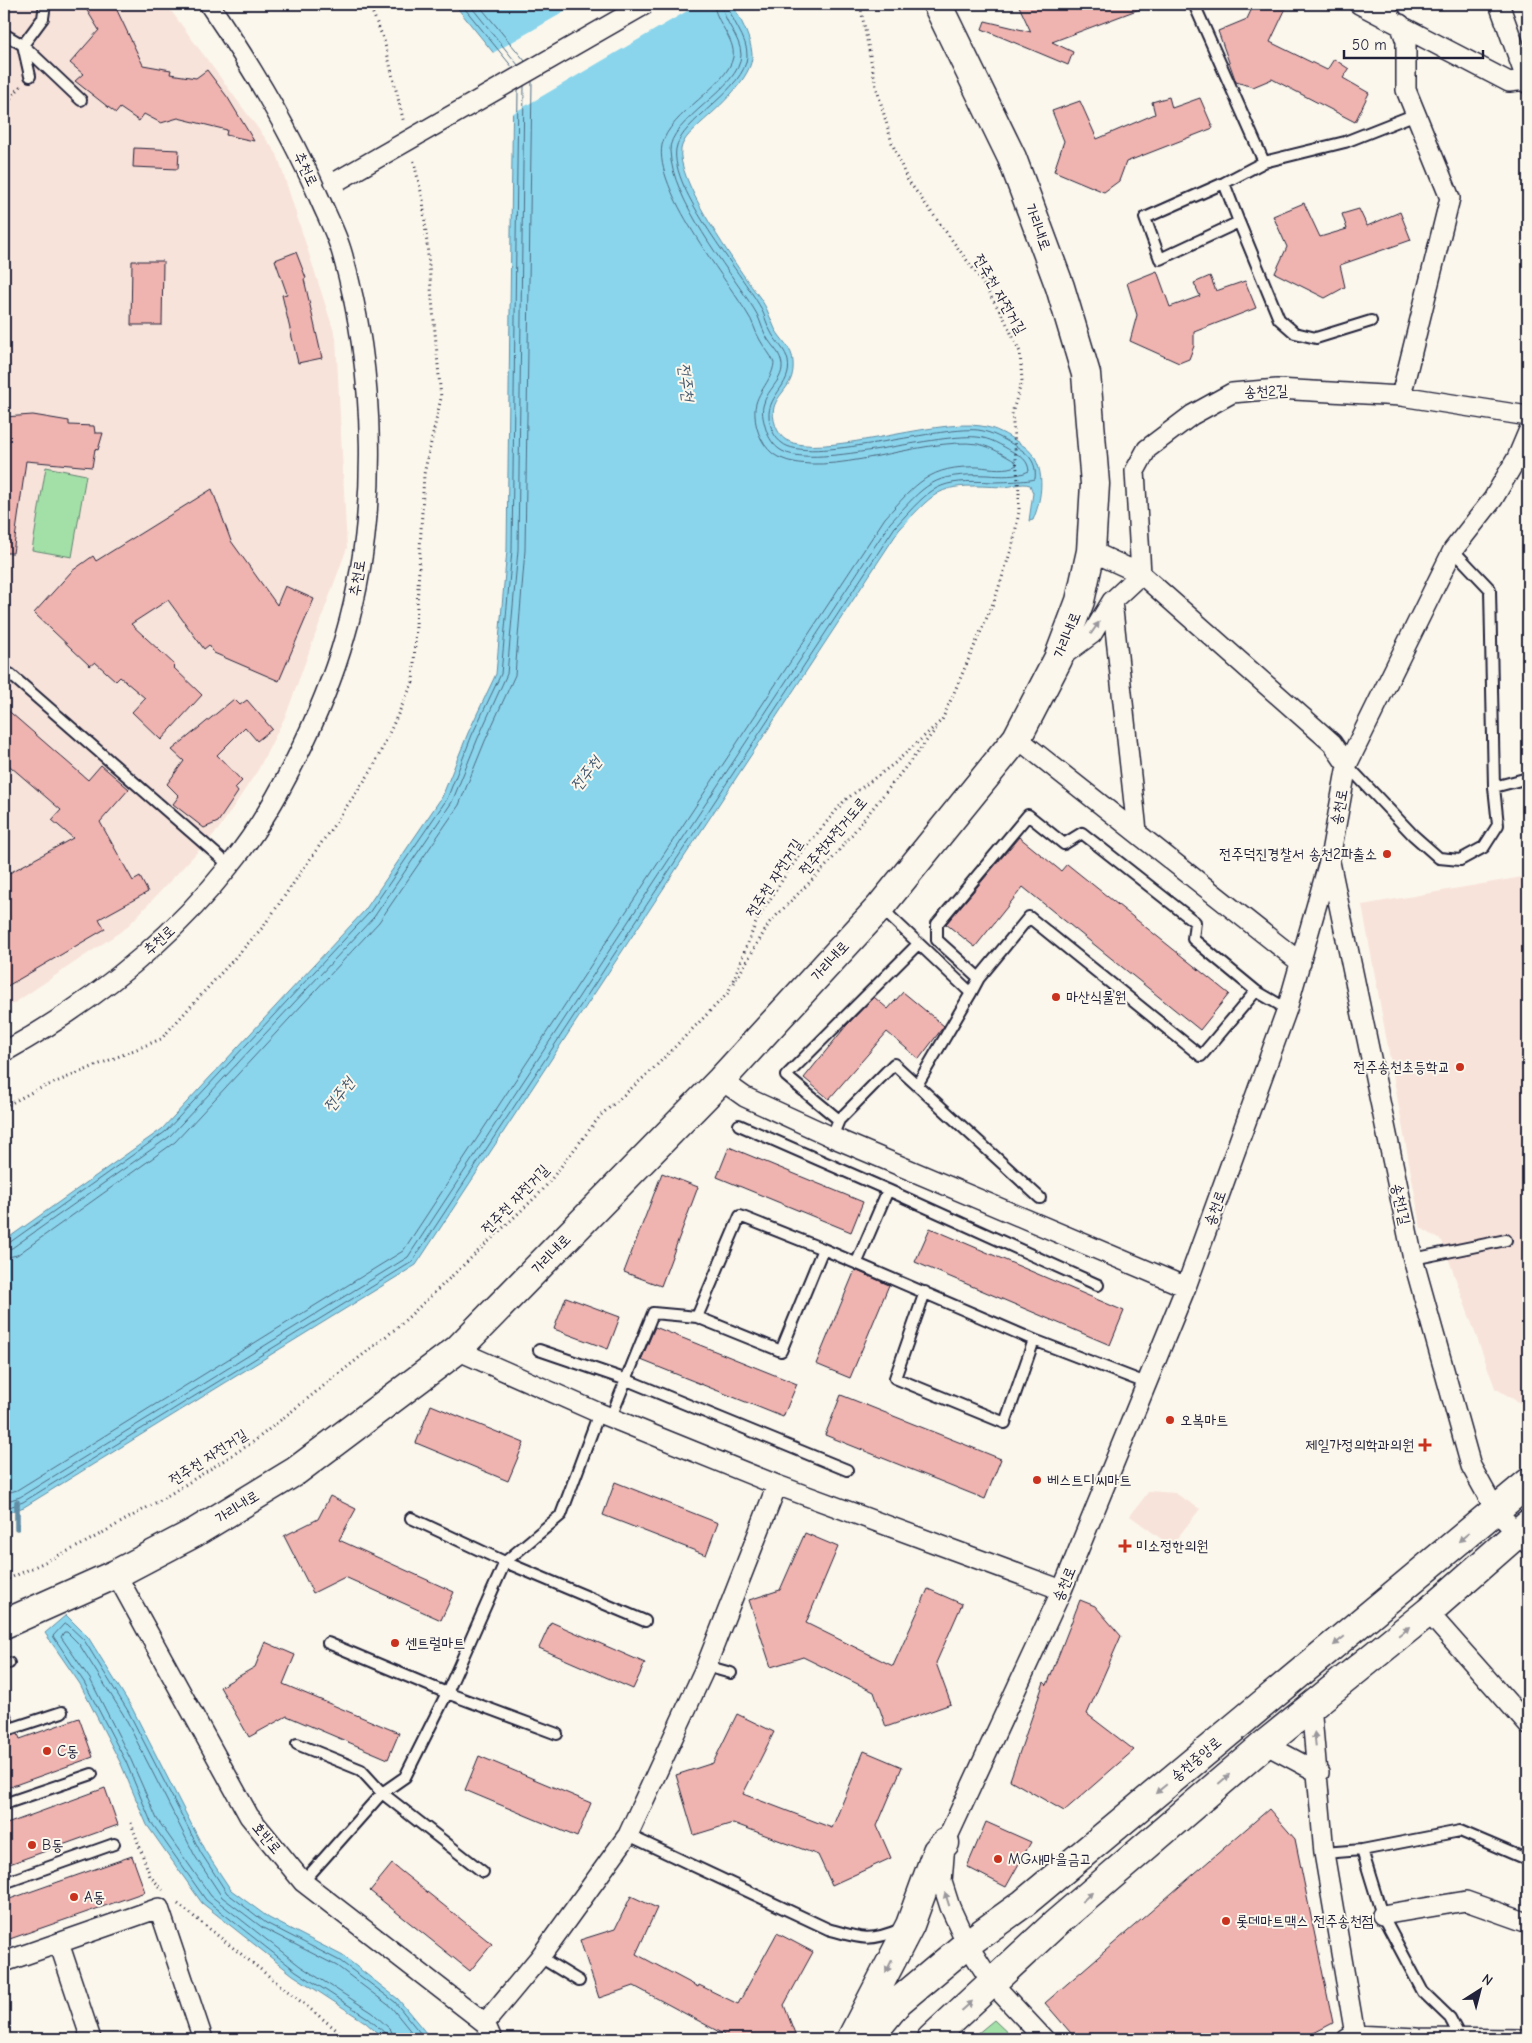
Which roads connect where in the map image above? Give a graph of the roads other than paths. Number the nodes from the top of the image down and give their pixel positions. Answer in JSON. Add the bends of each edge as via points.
{"nodes":[{"id":1,"x":45,"y":4,"type":"edge"},
{"id":2,"x":209,"y":4,"type":"edge"},
{"id":3,"x":646,"y":4,"type":"edge"},
{"id":4,"x":937,"y":4,"type":"edge"},
{"id":5,"x":1194,"y":4,"type":"edge"},
{"id":6,"x":1360,"y":4,"type":"edge"},
{"id":7,"x":1388,"y":4,"type":"edge"},
{"id":8,"x":1499,"y":4,"type":"edge"},
{"id":9,"x":1400,"y":24,"type":"junction"},
{"id":10,"x":4,"y":34,"type":"edge"},
{"id":11,"x":23,"y":45,"type":"junction"},
{"id":12,"x":30,"y":76,"type":"road end"},
{"id":13,"x":1528,"y":80,"type":"edge"},
{"id":14,"x":81,"y":100,"type":"dead end"},
{"id":15,"x":1416,"y":114,"type":"junction"},
{"id":16,"x":1264,"y":162,"type":"junction"},
{"id":17,"x":1224,"y":183,"type":"junction"},
{"id":18,"x":315,"y":189,"type":"junction"},
{"id":19,"x":1239,"y":222,"type":"junction"},
{"id":20,"x":1371,"y":321,"type":"dead end"},
{"id":21,"x":1401,"y":396,"type":"junction"},
{"id":22,"x":1528,"y":416,"type":"edge"},
{"id":23,"x":1528,"y":432,"type":"edge"},
{"id":24,"x":1452,"y":550,"type":"junction"},
{"id":25,"x":1091,"y":551,"type":"junction"},
{"id":26,"x":1141,"y":574,"type":"junction"},
{"id":27,"x":1112,"y":601,"type":"junction"},
{"id":28,"x":1058,"y":659,"type":"junction"},
{"id":29,"x":10,"y":674,"type":"dead end"},
{"id":30,"x":1017,"y":738,"type":"junction"},
{"id":31,"x":1347,"y":765,"type":"junction"},
{"id":32,"x":1528,"y":778,"type":"edge"},
{"id":33,"x":1494,"y":787,"type":"junction"},
{"id":34,"x":1137,"y":831,"type":"junction"},
{"id":35,"x":1330,"y":858,"type":"junction"},
{"id":36,"x":230,"y":866,"type":"junction"},
{"id":37,"x":880,"y":907,"type":"junction"},
{"id":38,"x":918,"y":944,"type":"junction"},
{"id":39,"x":1301,"y":963,"type":"junction"},
{"id":40,"x":979,"y":978,"type":"junction"},
{"id":41,"x":1256,"y":991,"type":"junction"},
{"id":42,"x":972,"y":993,"type":"junction"},
{"id":43,"x":1287,"y":1009,"type":"junction"},
{"id":44,"x":4,"y":1052,"type":"edge"},
{"id":45,"x":722,"y":1080,"type":"junction"},
{"id":46,"x":917,"y":1085,"type":"junction"},
{"id":47,"x":738,"y":1124,"type":"dead end"},
{"id":48,"x":836,"y":1129,"type":"junction"},
{"id":49,"x":888,"y":1190,"type":"junction"},
{"id":50,"x":1040,"y":1198,"type":"dead end"},
{"id":51,"x":1506,"y":1240,"type":"dead end"},
{"id":52,"x":823,"y":1249,"type":"junction"},
{"id":53,"x":1413,"y":1259,"type":"junction"},
{"id":54,"x":857,"y":1262,"type":"junction"},
{"id":55,"x":1098,"y":1285,"type":"dead end"},
{"id":56,"x":1186,"y":1287,"type":"junction"},
{"id":57,"x":925,"y":1292,"type":"junction"},
{"id":58,"x":697,"y":1317,"type":"junction"},
{"id":59,"x":1034,"y":1340,"type":"junction"},
{"id":60,"x":457,"y":1350,"type":"junction"},
{"id":61,"x":539,"y":1350,"type":"dead end"},
{"id":62,"x":627,"y":1380,"type":"junction"},
{"id":63,"x":1146,"y":1383,"type":"junction"},
{"id":64,"x":605,"y":1415,"type":"junction"},
{"id":65,"x":847,"y":1470,"type":"dead end"},
{"id":66,"x":1528,"y":1483,"type":"edge"},
{"id":67,"x":777,"y":1484,"type":"junction"},
{"id":68,"x":1496,"y":1511,"type":"junction"},
{"id":69,"x":411,"y":1518,"type":"dead end"},
{"id":70,"x":1525,"y":1534,"type":"edge"},
{"id":71,"x":505,"y":1562,"type":"junction"},
{"id":72,"x":116,"y":1574,"type":"junction"},
{"id":73,"x":1062,"y":1590,"type":"junction"},
{"id":74,"x":1428,"y":1612,"type":"junction"},
{"id":75,"x":646,"y":1621,"type":"dead end"},
{"id":76,"x":4,"y":1624,"type":"edge"},
{"id":77,"x":328,"y":1643,"type":"dead end"},
{"id":78,"x":706,"y":1666,"type":"junction"},
{"id":79,"x":731,"y":1673,"type":"dead end"},
{"id":80,"x":447,"y":1693,"type":"junction"},
{"id":81,"x":1311,"y":1705,"type":"junction"},
{"id":82,"x":62,"y":1712,"type":"dead end"},
{"id":83,"x":1528,"y":1724,"type":"edge"},
{"id":84,"x":4,"y":1732,"type":"edge"},
{"id":85,"x":556,"y":1734,"type":"dead end"},
{"id":86,"x":297,"y":1744,"type":"dead end"},
{"id":87,"x":1265,"y":1744,"type":"junction"},
{"id":88,"x":1319,"y":1773,"type":"junction"},
{"id":89,"x":92,"y":1774,"type":"dead end"},
{"id":90,"x":382,"y":1793,"type":"junction"},
{"id":91,"x":4,"y":1804,"type":"edge"},
{"id":92,"x":628,"y":1835,"type":"junction"},
{"id":93,"x":945,"y":1843,"type":"junction"},
{"id":94,"x":114,"y":1844,"type":"dead end"},
{"id":95,"x":1362,"y":1850,"type":"junction"},
{"id":96,"x":1324,"y":1853,"type":"junction"},
{"id":97,"x":1528,"y":1860,"type":"edge"},
{"id":98,"x":482,"y":1872,"type":"dead end"},
{"id":99,"x":303,"y":1882,"type":"junction"},
{"id":100,"x":4,"y":1883,"type":"edge"},
{"id":101,"x":1382,"y":1916,"type":"junction"},
{"id":102,"x":1528,"y":1923,"type":"edge"},
{"id":103,"x":910,"y":1925,"type":"junction"},
{"id":104,"x":59,"y":1943,"type":"junction"},
{"id":105,"x":967,"y":1944,"type":"junction"},
{"id":106,"x":540,"y":1957,"type":"junction"},
{"id":107,"x":4,"y":1962,"type":"edge"},
{"id":108,"x":579,"y":1982,"type":"dead end"},
{"id":109,"x":992,"y":1984,"type":"junction"},
{"id":110,"x":489,"y":2031,"type":"edge"},
{"id":111,"x":1351,"y":2037,"type":"edge"},
{"id":112,"x":91,"y":2039,"type":"edge"},
{"id":113,"x":203,"y":2039,"type":"edge"},
{"id":114,"x":851,"y":2039,"type":"edge"},
{"id":115,"x":868,"y":2039,"type":"edge"},
{"id":116,"x":931,"y":2039,"type":"edge"},
{"id":117,"x":1044,"y":2039,"type":"edge"},
{"id":118,"x":1460,"y":2039,"type":"edge"},
{"id":119,"x":1522,"y":2039,"type":"edge"}],
"edges":[{"from":1,"to":11,"type":"lane","via":[[43,18]]},
{"from":2,"to":18,"type":"street","name":"추천로","via":[[285,125]]},
{"from":3,"to":18,"type":"street","bridge":true,"via":[[339,180]]},
{"from":4,"to":25,"type":"street","name":"가리내로","via":[[1012,158],[1060,287],[1086,374],[1095,484]]},
{"from":5,"to":16,"type":"lane"},
{"from":6,"to":9,"type":"street"},
{"from":7,"to":9,"type":"lane"},
{"from":8,"to":13,"type":"street"},
{"from":9,"to":13,"type":"street","via":[[1509,82]]},
{"from":9,"to":15,"type":"street","via":[[1406,41],[1406,90]]},
{"from":10,"to":11,"type":"lane"},
{"from":11,"to":12,"type":"lane"},
{"from":11,"to":14,"type":"lane"},
{"from":15,"to":16,"type":"lane","via":[[1345,142]]},
{"from":15,"to":21,"type":"street","via":[[1450,198]]},
{"from":16,"to":17,"type":"lane"},
{"from":17,"to":19,"type":"lane"},
{"from":17,"to":19,"type":"lane","via":[[1145,218],[1160,259]]},
{"from":18,"to":36,"type":"street","name":"추천로","via":[[341,250],[356,311],[371,449],[366,522],[346,634],[312,727],[283,786]]},
{"from":19,"to":20,"type":"lane","via":[[1279,319],[1295,333],[1316,338]]},
{"from":21,"to":22,"type":"street","name":"송천2길"},
{"from":21,"to":26,"type":"street","name":"송천2길","via":[[1277,390],[1232,393],[1192,415],[1147,449],[1135,471]]},
{"from":23,"to":24,"type":"street","name":"송천로","via":[[1493,499]]},
{"from":24,"to":31,"type":"street","name":"송천로"},
{"from":24,"to":33,"type":"lane","via":[[1490,589]]},
{"from":25,"to":26,"type":"street"},
{"from":25,"to":28,"type":"street","name":"가리내로","via":[[1080,601]]},
{"from":26,"to":27,"type":"street"},
{"from":26,"to":31,"type":"street","via":[[1332,743]]},
{"from":28,"to":27,"type":"street","one_way":true,"via":[[1092,634]]},
{"from":27,"to":34,"type":"street"},
{"from":28,"to":30,"type":"street","name":"가리내로"},
{"from":29,"to":36,"type":"lane"},
{"from":30,"to":34,"type":"street"},
{"from":30,"to":37,"type":"street","name":"가리내로"},
{"from":31,"to":33,"type":"lane","via":[[1439,858],[1460,860],[1484,847],[1498,825]]},
{"from":31,"to":35,"type":"street","name":"송천로"},
{"from":32,"to":33,"type":"lane"},
{"from":34,"to":39,"type":"street"},
{"from":35,"to":39,"type":"street","name":"송천로"},
{"from":35,"to":53,"type":"street","name":"송천1길"},
{"from":36,"to":44,"type":"street","name":"추천로","via":[[172,930],[99,992]]},
{"from":37,"to":38,"type":"lane"},
{"from":37,"to":45,"type":"street","name":"가리내로"},
{"from":38,"to":42,"type":"lane"},
{"from":38,"to":48,"type":"lane","via":[[786,1076]]},
{"from":39,"to":43,"type":"street","name":"송천로"},
{"from":40,"to":41,"type":"lane","via":[[1029,917],[1201,1056]]},
{"from":40,"to":41,"type":"lane","via":[[938,940],[937,924],[1028,814],[1064,844],[1082,833],[1195,922],[1193,939]]},
{"from":40,"to":42,"type":"lane"},
{"from":41,"to":43,"type":"lane"},
{"from":42,"to":46,"type":"lane"},
{"from":43,"to":56,"type":"street","name":"송천로"},
{"from":45,"to":48,"type":"street","via":[[745,1097]]},
{"from":45,"to":60,"type":"street","name":"가리내로"},
{"from":46,"to":48,"type":"lane","via":[[894,1064]]},
{"from":46,"to":50,"type":"lane"},
{"from":47,"to":49,"type":"lane"},
{"from":48,"to":56,"type":"street"},
{"from":49,"to":54,"type":"lane"},
{"from":49,"to":55,"type":"lane"},
{"from":51,"to":53,"type":"lane"},
{"from":52,"to":54,"type":"lane"},
{"from":52,"to":58,"type":"lane","via":[[740,1216]]},
{"from":52,"to":58,"type":"lane","via":[[781,1351]]},
{"from":53,"to":68,"type":"street","name":"송천1길","via":[[1471,1466]]},
{"from":54,"to":57,"type":"lane"},
{"from":56,"to":63,"type":"street","name":"송천로"},
{"from":57,"to":59,"type":"lane"},
{"from":57,"to":59,"type":"lane","via":[[895,1378],[1005,1423]]},
{"from":58,"to":62,"type":"lane","via":[[653,1313]]},
{"from":59,"to":63,"type":"lane"},
{"from":60,"to":64,"type":"street"},
{"from":60,"to":72,"type":"street","name":"가리내로","via":[[296,1471],[194,1534]]},
{"from":61,"to":62,"type":"lane"},
{"from":62,"to":64,"type":"lane"},
{"from":62,"to":65,"type":"lane"},
{"from":63,"to":73,"type":"street","name":"송천로"},
{"from":64,"to":67,"type":"street"},
{"from":64,"to":71,"type":"lane","via":[[561,1515]]},
{"from":66,"to":68,"type":"street","name":"송천중앙로"},
{"from":67,"to":73,"type":"street"},
{"from":67,"to":78,"type":"street"},
{"from":68,"to":70,"type":"street","name":"송천1길"},
{"from":68,"to":105,"type":"street","name":"송천중앙로","one_way":true,"via":[[1024,1903]]},
{"from":69,"to":71,"type":"lane"},
{"from":70,"to":74,"type":"street"},
{"from":71,"to":75,"type":"lane"},
{"from":71,"to":80,"type":"lane"},
{"from":72,"to":76,"type":"street","name":"가리내로"},
{"from":72,"to":99,"type":"street","name":"호반로","via":[[249,1816]]},
{"from":73,"to":93,"type":"street","name":"송천로"},
{"from":81,"to":74,"type":"street","one_way":true},
{"from":74,"to":83,"type":"street"},
{"from":77,"to":80,"type":"lane"},
{"from":78,"to":79,"type":"lane"},
{"from":78,"to":92,"type":"street"},
{"from":80,"to":85,"type":"lane"},
{"from":80,"to":90,"type":"lane","via":[[405,1777]]},
{"from":81,"to":87,"type":"street"},
{"from":88,"to":81,"type":"street","one_way":true},
{"from":82,"to":84,"type":"lane"},
{"from":86,"to":90,"type":"lane","via":[[361,1770]]},
{"from":87,"to":88,"type":"street"},
{"from":109,"to":87,"type":"street","one_way":true,"via":[[1054,1925]]},
{"from":88,"to":96,"type":"street"},
{"from":89,"to":91,"type":"lane"},
{"from":90,"to":98,"type":"lane"},
{"from":90,"to":99,"type":"lane"},
{"from":92,"to":103,"type":"lane","via":[[828,1929],[862,1939],[885,1936]]},
{"from":92,"to":106,"type":"street"},
{"from":93,"to":103,"type":"street","via":[[936,1851]]},
{"from":105,"to":93,"type":"street","name":"송천로","one_way":true,"via":[[942,1882]]},
{"from":94,"to":100,"type":"lane"},
{"from":95,"to":96,"type":"lane"},
{"from":95,"to":97,"type":"lane","via":[[1460,1831]]},
{"from":95,"to":101,"type":"lane"},
{"from":96,"to":111,"type":"street"},
{"from":99,"to":110,"type":"street","name":"호반로"},
{"from":101,"to":102,"type":"street","via":[[1466,1901]]},
{"from":101,"to":118,"type":"lane","via":[[1423,1992],[1450,2018]]},
{"from":103,"to":114,"type":"street","one_way":true},
{"from":104,"to":107,"type":"street"},
{"from":104,"to":112,"type":"street"},
{"from":104,"to":113,"type":"street","via":[[159,1908]]},
{"from":105,"to":109,"type":"street","name":"송천로"},
{"from":105,"to":115,"type":"street","name":"송천중앙로","via":[[900,2001]]},
{"from":106,"to":108,"type":"lane"},
{"from":106,"to":110,"type":"street"},
{"from":116,"to":109,"type":"street","one_way":true},
{"from":109,"to":117,"type":"street","name":"송천로"},
{"from":111,"to":118,"type":"street"},
{"from":118,"to":119,"type":"street"}]}
